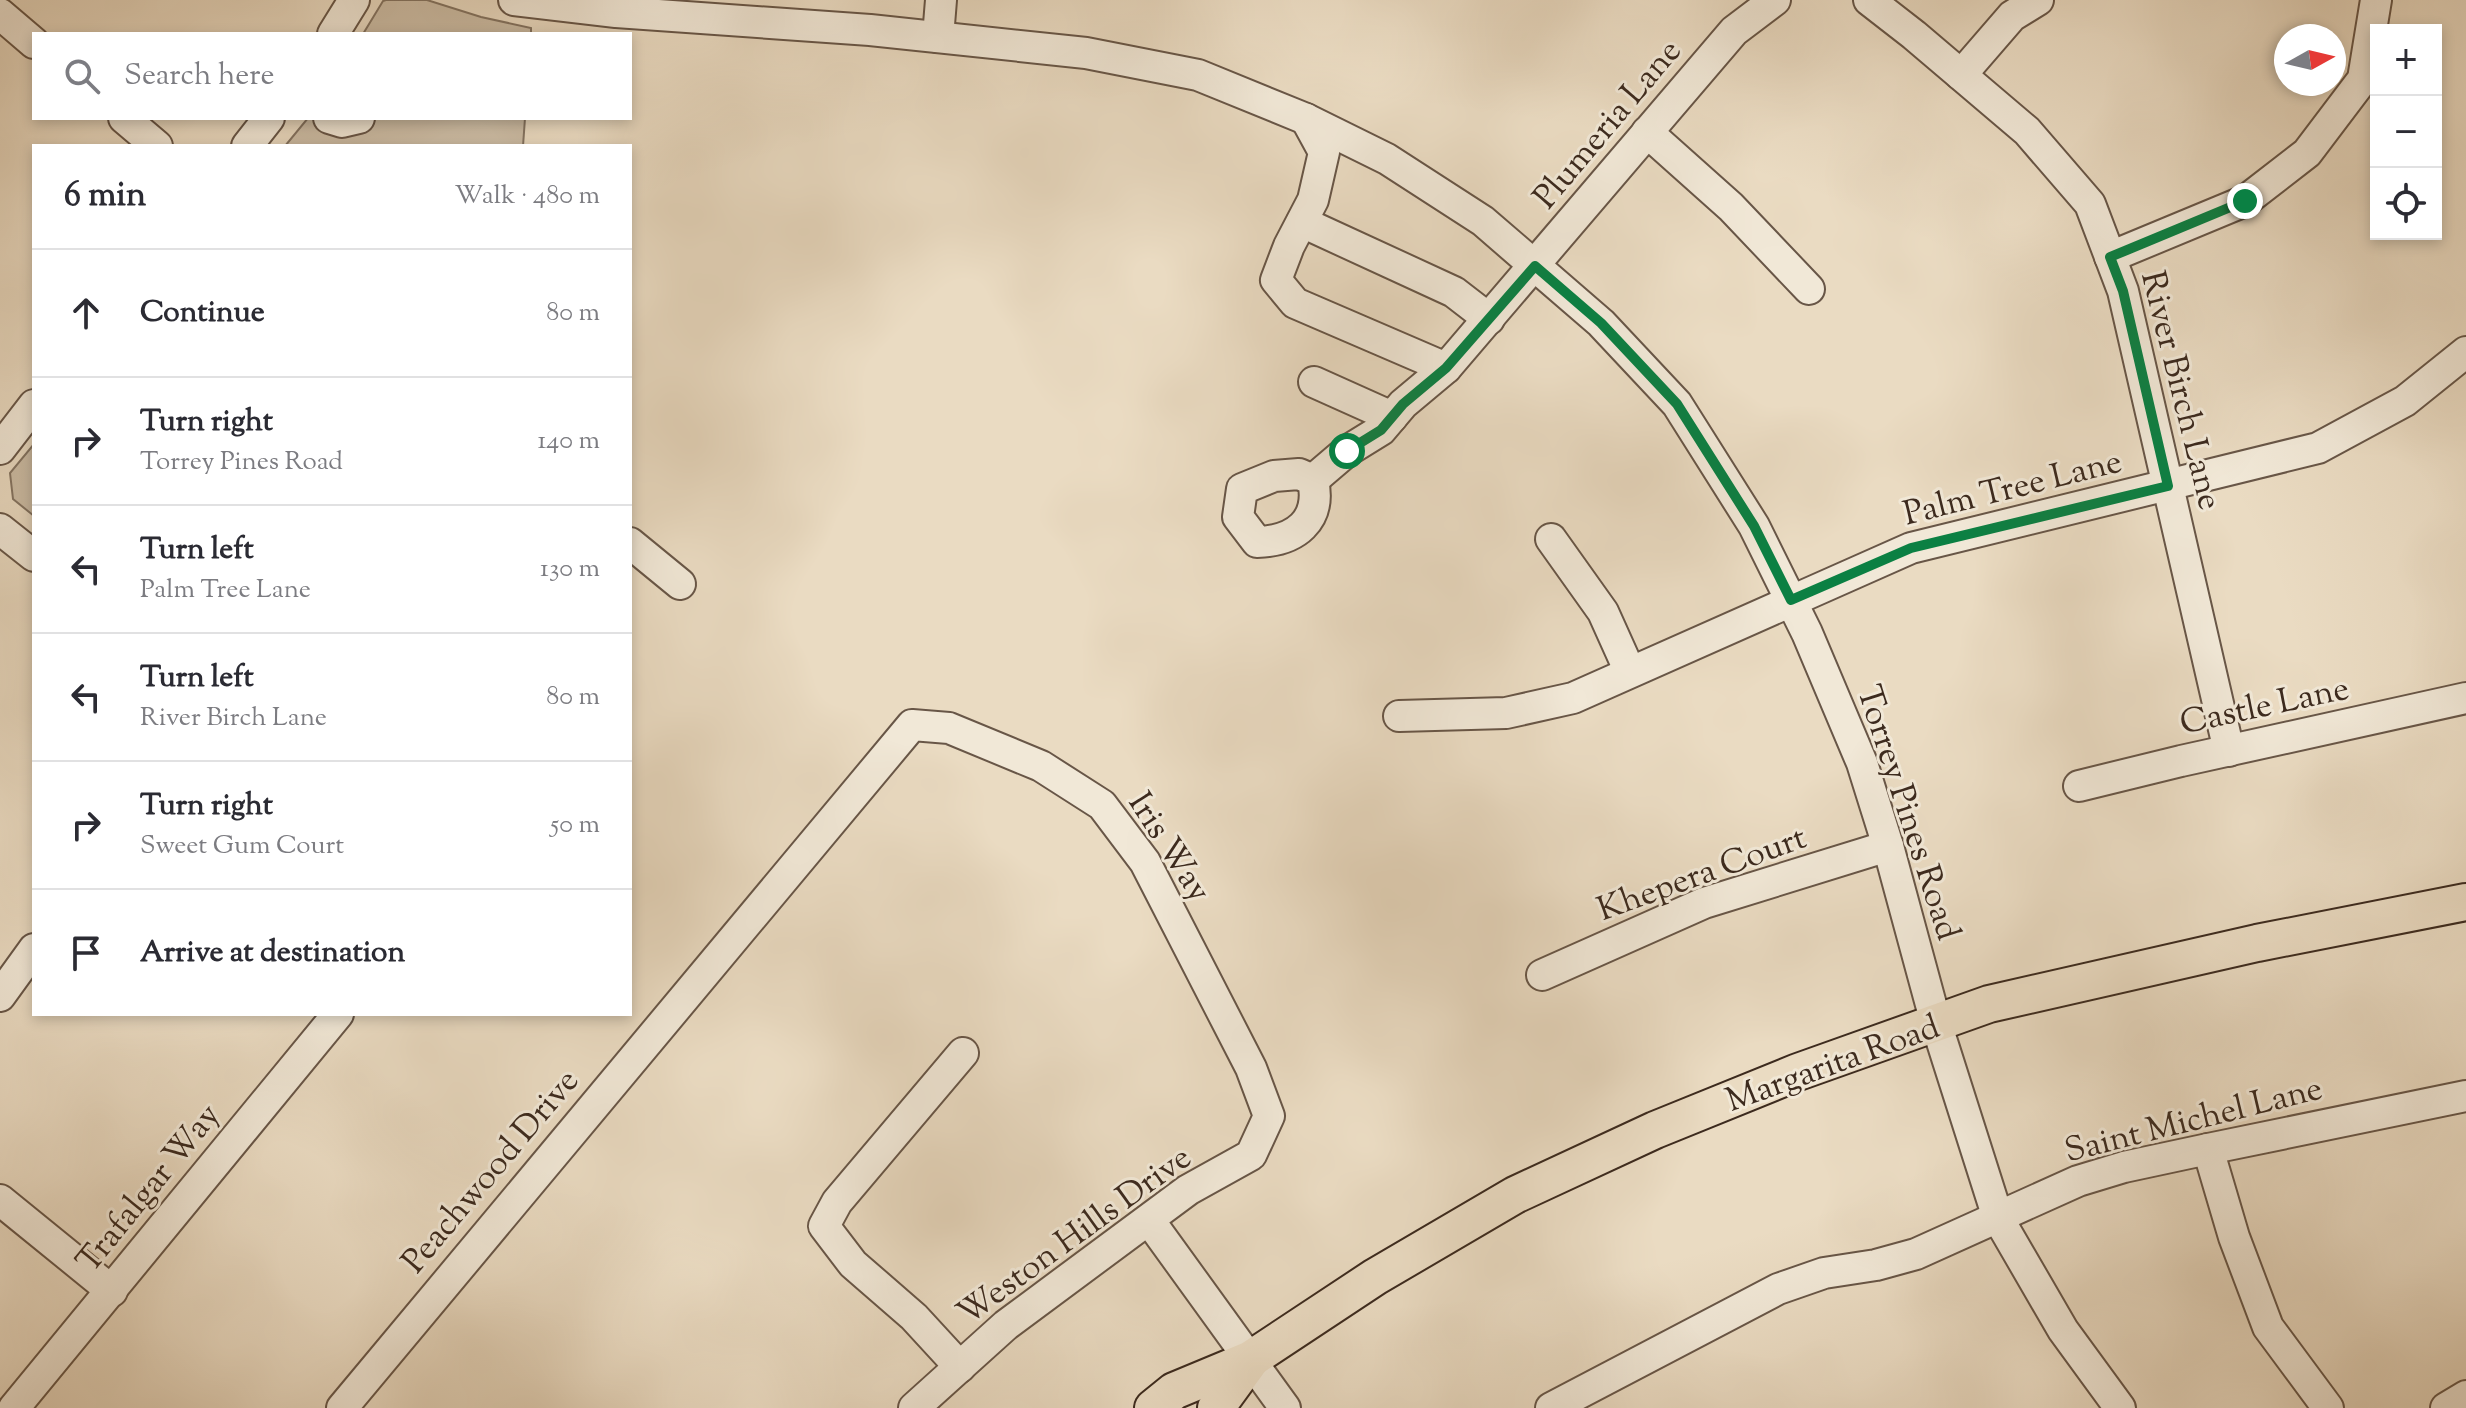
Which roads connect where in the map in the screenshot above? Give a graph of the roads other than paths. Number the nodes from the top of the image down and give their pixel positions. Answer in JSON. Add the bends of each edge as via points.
{"nodes":[{"id":1,"x":354,"y":0,"type":"edge"},
{"id":2,"x":514,"y":0,"type":"edge"},
{"id":3,"x":941,"y":0,"type":"edge"},
{"id":4,"x":1775,"y":0,"type":"edge"},
{"id":5,"x":1869,"y":0,"type":"edge"},
{"id":6,"x":2038,"y":0,"type":"edge"},
{"id":7,"x":2376,"y":0,"type":"edge"},
{"id":8,"x":0,"y":14,"type":"edge"},
{"id":9,"x":334,"y":32,"type":"edge"},
{"id":10,"x":938,"y":37,"type":"junction"},
{"id":11,"x":32,"y":41,"type":"edge"},
{"id":12,"x":1961,"y":75,"type":"junction"},
{"id":13,"x":1306,"y":119,"type":"junction"},
{"id":14,"x":126,"y":120,"type":"edge"},
{"id":15,"x":267,"y":120,"type":"edge"},
{"id":16,"x":1647,"y":132,"type":"junction"},
{"id":17,"x":155,"y":144,"type":"edge"},
{"id":18,"x":249,"y":144,"type":"edge"},
{"id":19,"x":1302,"y":222,"type":"junction"},
{"id":20,"x":2110,"y":257,"type":"junction"},
{"id":21,"x":1535,"y":266,"type":"junction"},
{"id":22,"x":1809,"y":289,"type":"dead end"},
{"id":23,"x":1489,"y":319,"type":"junction"},
{"id":24,"x":2466,"y":352,"type":"edge"},
{"id":25,"x":1446,"y":368,"type":"junction"},
{"id":26,"x":1314,"y":382,"type":"dead end"},
{"id":27,"x":32,"y":408,"type":"edge"},
{"id":28,"x":1392,"y":417,"type":"junction"},
{"id":29,"x":0,"y":449,"type":"edge"},
{"id":30,"x":1313,"y":480,"type":"dead end"},
{"id":31,"x":2168,"y":486,"type":"junction"},
{"id":32,"x":0,"y":529,"type":"edge"},
{"id":33,"x":1551,"y":539,"type":"dead end"},
{"id":34,"x":632,"y":545,"type":"edge"},
{"id":35,"x":32,"y":554,"type":"edge"},
{"id":36,"x":680,"y":584,"type":"dead end"},
{"id":37,"x":1791,"y":600,"type":"junction"},
{"id":38,"x":1630,"y":672,"type":"junction"},
{"id":39,"x":2466,"y":698,"type":"edge"},
{"id":40,"x":1399,"y":716,"type":"dead end"},
{"id":41,"x":912,"y":725,"type":"joint"},
{"id":42,"x":2229,"y":751,"type":"junction"},
{"id":43,"x":2079,"y":786,"type":"dead end"},
{"id":44,"x":1888,"y":846,"type":"junction"},
{"id":45,"x":2466,"y":902,"type":"edge"},
{"id":46,"x":32,"y":952,"type":"edge"},
{"id":47,"x":1542,"y":975,"type":"dead end"},
{"id":48,"x":0,"y":996,"type":"edge"},
{"id":49,"x":336,"y":1016,"type":"edge"},
{"id":50,"x":1936,"y":1023,"type":"junction"},
{"id":51,"x":963,"y":1053,"type":"dead end"},
{"id":52,"x":2466,"y":1096,"type":"edge"},
{"id":53,"x":1269,"y":1116,"type":"joint"},
{"id":54,"x":2208,"y":1149,"type":"junction"},
{"id":55,"x":0,"y":1200,"type":"edge"},
{"id":56,"x":1998,"y":1218,"type":"junction"},
{"id":57,"x":1149,"y":1220,"type":"junction"},
{"id":58,"x":112,"y":1291,"type":"junction"},
{"id":59,"x":1251,"y":1359,"type":"junction"},
{"id":60,"x":960,"y":1367,"type":"junction"},
{"id":61,"x":2466,"y":1396,"type":"edge"},
{"id":62,"x":14,"y":1408,"type":"edge"},
{"id":63,"x":342,"y":1408,"type":"edge"},
{"id":64,"x":914,"y":1408,"type":"edge"},
{"id":65,"x":1153,"y":1408,"type":"edge"},
{"id":66,"x":1216,"y":1408,"type":"edge"},
{"id":67,"x":1285,"y":1408,"type":"edge"},
{"id":68,"x":1551,"y":1408,"type":"edge"},
{"id":69,"x":2120,"y":1408,"type":"edge"},
{"id":70,"x":2328,"y":1408,"type":"edge"},
{"id":71,"x":2446,"y":1408,"type":"edge"}],
"edges":[{"from":1,"to":9,"type":"street"},
{"from":2,"to":10,"type":"street","name":"Torrey Pines Road"},
{"from":3,"to":10,"type":"street"},
{"from":4,"to":16,"type":"street","name":"Plumeria Lane","via":[[1734,31]]},
{"from":5,"to":12,"type":"street","name":"River Birch Lane"},
{"from":6,"to":12,"type":"street","via":[[2012,16]]},
{"from":7,"to":20,"type":"street","via":[[2363,79],[2307,153],[2245,201]]},
{"from":8,"to":11,"type":"street"},
{"from":10,"to":13,"type":"street","name":"Torrey Pines Road","via":[[1086,53],[1198,75]]},
{"from":12,"to":20,"type":"street","name":"River Birch Lane","via":[[2027,131],[2090,204]]},
{"from":13,"to":19,"type":"street","via":[[1324,152]]},
{"from":13,"to":21,"type":"street","name":"Torrey Pines Road","via":[[1387,159],[1483,221]]},
{"from":14,"to":17,"type":"street"},
{"from":15,"to":18,"type":"street"},
{"from":16,"to":21,"type":"street","name":"Plumeria Lane"},
{"from":16,"to":22,"type":"street","via":[[1731,207]]},
{"from":19,"to":23,"type":"street","via":[[1454,292]]},
{"from":19,"to":25,"type":"street","via":[[1276,280],[1295,303]]},
{"from":20,"to":31,"type":"street","name":"River Birch Lane","via":[[2123,291]]},
{"from":21,"to":23,"type":"street","name":"Plumeria Lane"},
{"from":21,"to":37,"type":"street","name":"Torrey Pines Road","via":[[1601,323],[1677,404],[1754,526]]},
{"from":23,"to":25,"type":"street","name":"Plumeria Lane"},
{"from":24,"to":31,"type":"street","name":"Palm Tree Lane","via":[[2405,401],[2318,448]]},
{"from":25,"to":28,"type":"street","name":"Plumeria Lane"},
{"from":26,"to":28,"type":"street"},
{"from":27,"to":29,"type":"street"},
{"from":28,"to":30,"type":"street","name":"Plumeria Lane"},
{"from":31,"to":37,"type":"street","name":"Palm Tree Lane","via":[[1911,548]]},
{"from":31,"to":42,"type":"street","name":"River Birch Lane"},
{"from":32,"to":35,"type":"street"},
{"from":33,"to":38,"type":"street","via":[[1603,612]]},
{"from":34,"to":36,"type":"street"},
{"from":37,"to":38,"type":"street","name":"Palm Tree Lane"},
{"from":37,"to":44,"type":"street","name":"Torrey Pines Road","via":[[1862,763]]},
{"from":38,"to":40,"type":"street","name":"Palm Tree Lane","via":[[1573,698],[1506,713]]},
{"from":39,"to":42,"type":"street","name":"Castle Lane"},
{"from":41,"to":53,"type":"street","name":"Iris Way","via":[[949,728],[1028,760],[1102,805],[1145,862],[1251,1068]]},
{"from":41,"to":63,"type":"street","name":"Peachwood Drive"},
{"from":42,"to":43,"type":"street","name":"Castle Lane"},
{"from":44,"to":47,"type":"street","name":"Khepera Court","via":[[1704,903]]},
{"from":44,"to":50,"type":"street","name":"Torrey Pines Road"},
{"from":45,"to":50,"type":"main road","name":"Margarita Road","via":[[1989,1004]]},
{"from":46,"to":48,"type":"street"},
{"from":49,"to":58,"type":"street","name":"Trafalgar Way"},
{"from":50,"to":56,"type":"street","name":"Torrey Pines Road"},
{"from":50,"to":59,"type":"main road","name":"Margarita Road","via":[[1655,1130],[1515,1195],[1375,1277]]},
{"from":51,"to":60,"type":"street","via":[[837,1202],[824,1226],[853,1264],[914,1317]]},
{"from":52,"to":54,"type":"street","name":"Saint Michel Lane"},
{"from":53,"to":57,"type":"street","name":"Weston Hills Drive","via":[[1251,1155],[1188,1190]]},
{"from":54,"to":56,"type":"street","name":"Saint Michel Lane","via":[[2078,1181]]},
{"from":54,"to":70,"type":"street","via":[[2268,1327]]},
{"from":55,"to":58,"type":"street"},
{"from":56,"to":68,"type":"street","name":"Saint Michel Lane","via":[[1916,1254],[1824,1273],[1778,1289]]},
{"from":56,"to":69,"type":"street","name":"Torrey Pines Road","via":[[2063,1330]]},
{"from":57,"to":59,"type":"street"},
{"from":57,"to":60,"type":"street","name":"Weston Hills Drive","via":[[1006,1325]]},
{"from":58,"to":62,"type":"street","name":"Trafalgar Way"},
{"from":59,"to":65,"type":"main road","name":"Margarita Road","via":[[1174,1391]]},
{"from":59,"to":66,"type":"main road","name":"Margarita Road"},
{"from":59,"to":67,"type":"street"},
{"from":60,"to":64,"type":"street","name":"Weston Hills Drive"},
{"from":61,"to":71,"type":"street"}]}
